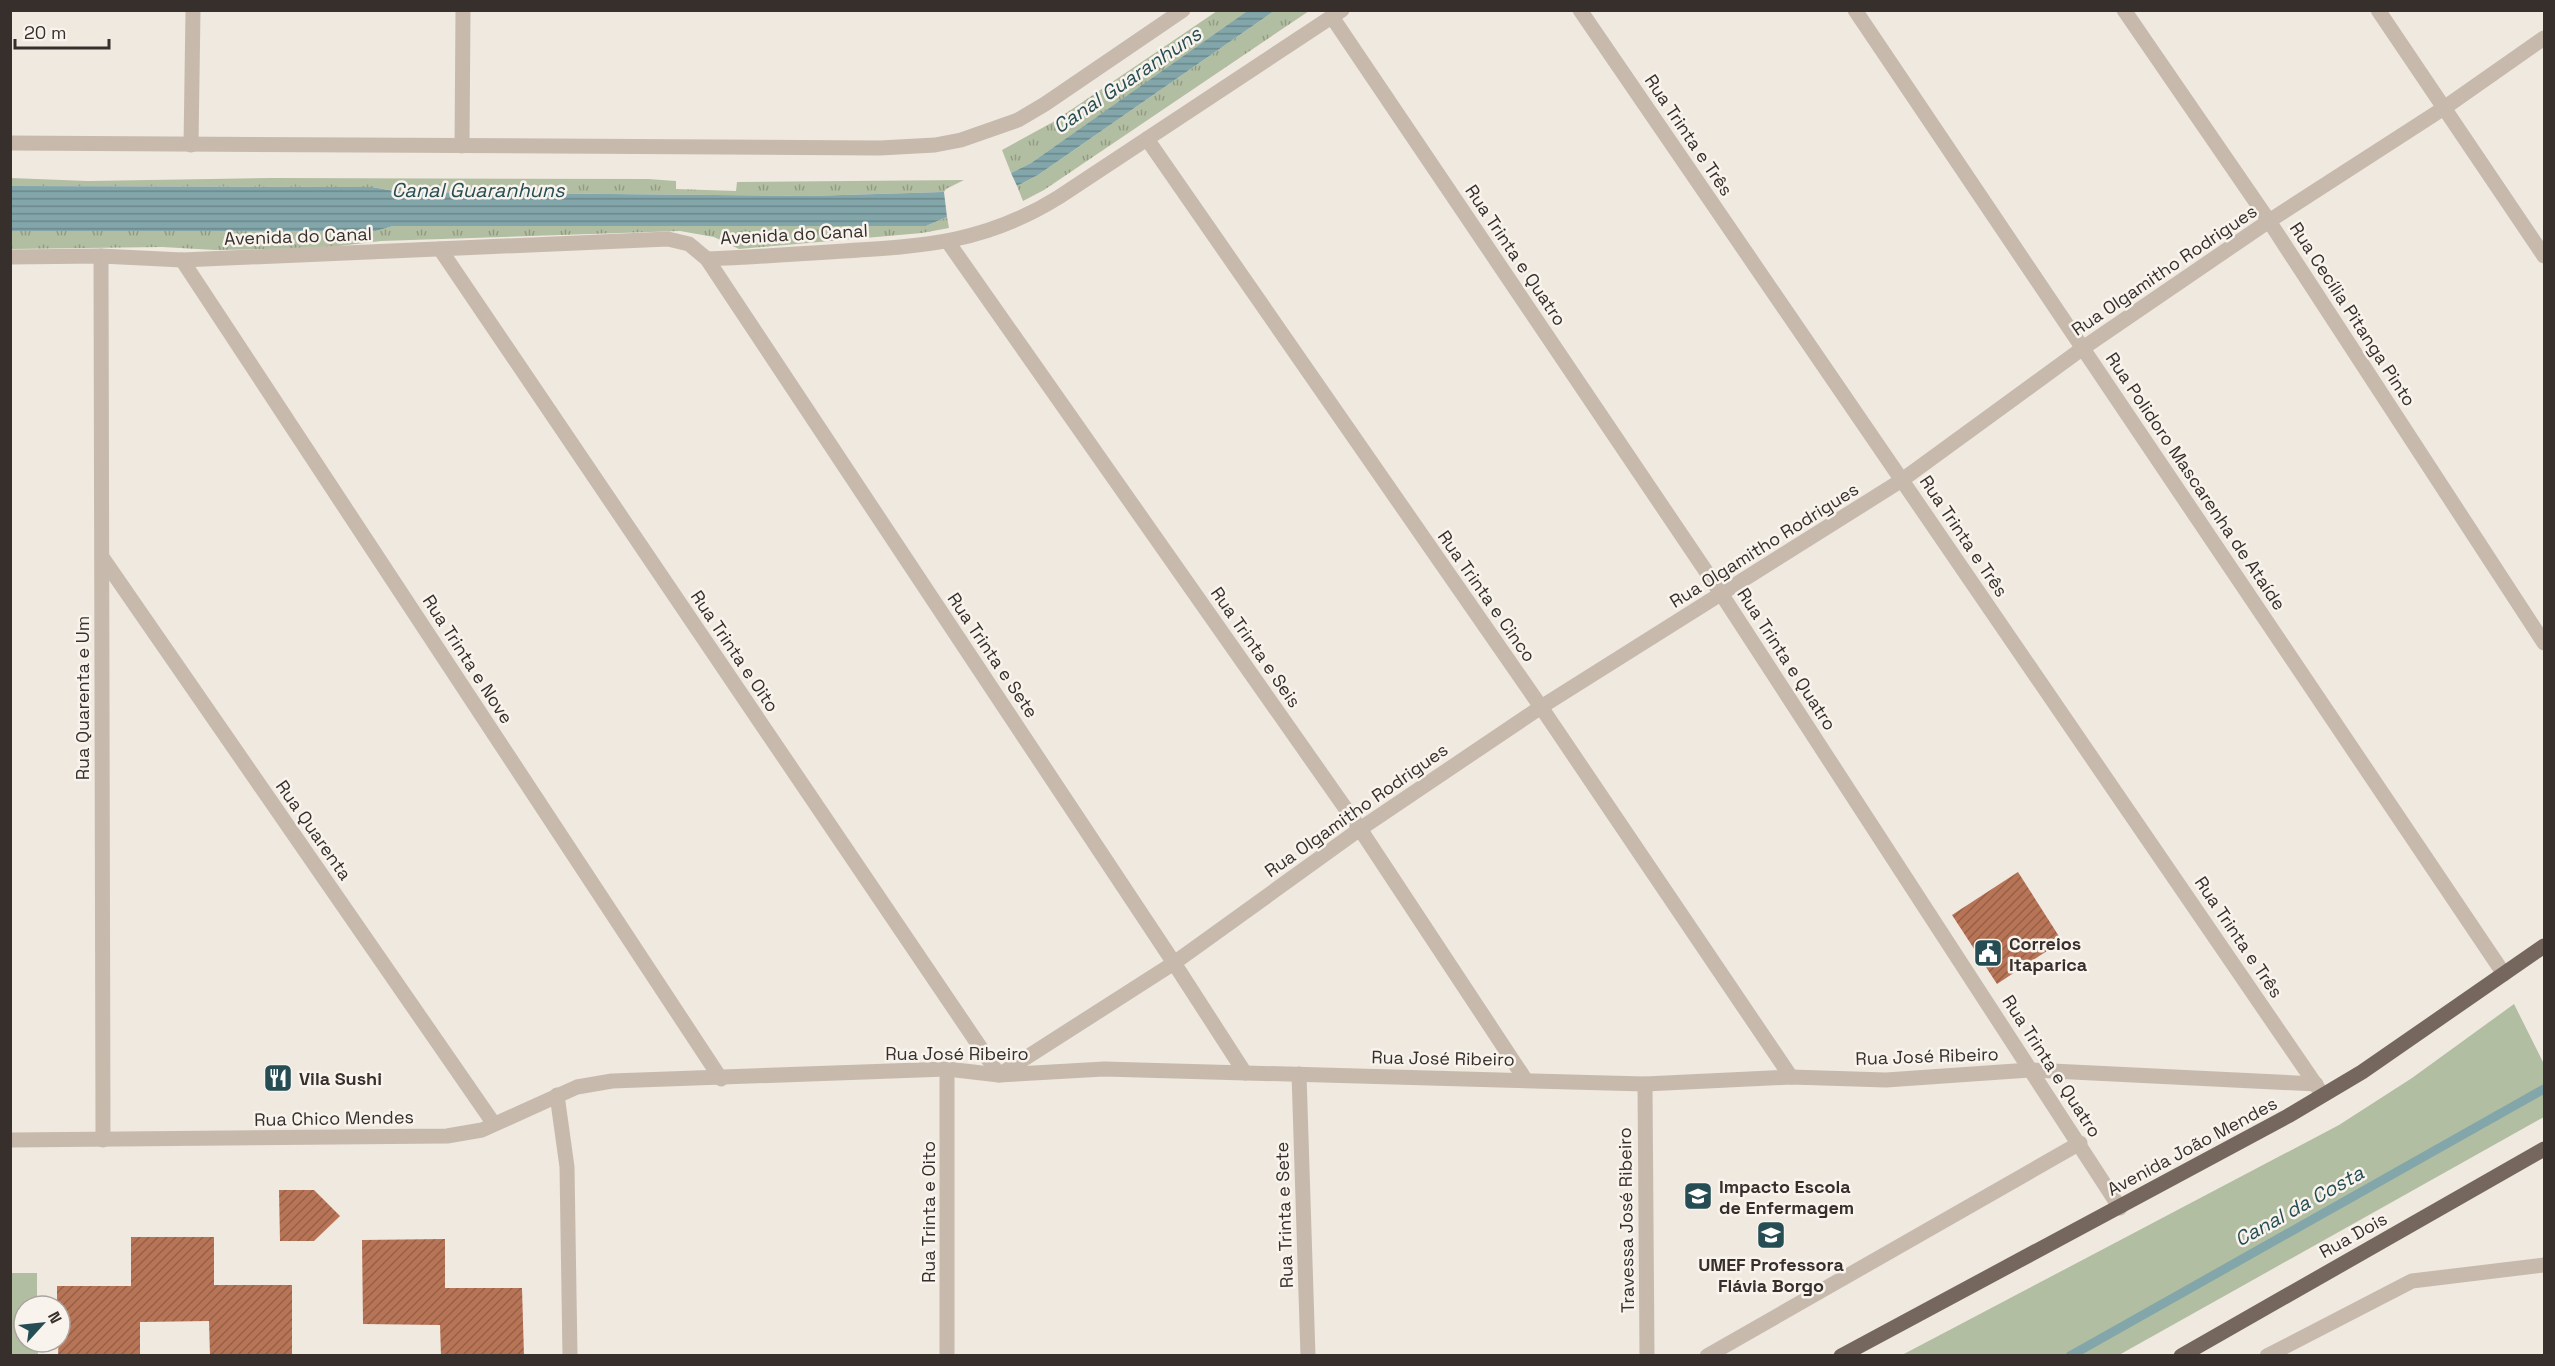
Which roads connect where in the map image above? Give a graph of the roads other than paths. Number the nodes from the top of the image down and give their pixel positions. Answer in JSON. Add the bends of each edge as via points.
{"nodes":[{"id":1,"x":193,"y":10,"type":"edge"},
{"id":2,"x":463,"y":10,"type":"edge"},
{"id":3,"x":1183,"y":10,"type":"edge"},
{"id":4,"x":1580,"y":10,"type":"edge"},
{"id":5,"x":1855,"y":10,"type":"edge"},
{"id":6,"x":2124,"y":10,"type":"edge"},
{"id":7,"x":2378,"y":10,"type":"edge"},
{"id":8,"x":1337,"y":14,"type":"edge"},
{"id":9,"x":2544,"y":38,"type":"edge"},
{"id":10,"x":2444,"y":108,"type":"junction"},
{"id":11,"x":1147,"y":139,"type":"junction"},
{"id":12,"x":10,"y":143,"type":"edge"},
{"id":13,"x":191,"y":145,"type":"junction"},
{"id":14,"x":462,"y":146,"type":"junction"},
{"id":15,"x":2269,"y":221,"type":"junction"},
{"id":16,"x":948,"y":242,"type":"junction"},
{"id":17,"x":440,"y":249,"type":"junction"},
{"id":18,"x":101,"y":256,"type":"junction"},
{"id":19,"x":2544,"y":256,"type":"edge"},
{"id":20,"x":10,"y":257,"type":"edge"},
{"id":21,"x":707,"y":259,"type":"junction"},
{"id":22,"x":182,"y":260,"type":"junction"},
{"id":23,"x":2083,"y":348,"type":"junction"},
{"id":24,"x":1902,"y":480,"type":"junction"},
{"id":25,"x":102,"y":557,"type":"junction"},
{"id":26,"x":1722,"y":595,"type":"junction"},
{"id":27,"x":2544,"y":643,"type":"edge"},
{"id":28,"x":1541,"y":707,"type":"junction"},
{"id":29,"x":1360,"y":829,"type":"junction"},
{"id":30,"x":2544,"y":946,"type":"edge"},
{"id":31,"x":1174,"y":963,"type":"junction"},
{"id":32,"x":2504,"y":974,"type":"junction"},
{"id":33,"x":947,"y":1069,"type":"junction"},
{"id":34,"x":2030,"y":1070,"type":"junction"},
{"id":35,"x":1245,"y":1073,"type":"junction"},
{"id":36,"x":1299,"y":1074,"type":"junction"},
{"id":37,"x":999,"y":1075,"type":"junction"},
{"id":38,"x":1791,"y":1077,"type":"junction"},
{"id":39,"x":722,"y":1079,"type":"junction"},
{"id":40,"x":1526,"y":1079,"type":"junction"},
{"id":41,"x":1645,"y":1084,"type":"junction"},
{"id":42,"x":2320,"y":1090,"type":"junction"},
{"id":43,"x":557,"y":1095,"type":"junction"},
{"id":44,"x":495,"y":1124,"type":"junction"},
{"id":45,"x":10,"y":1140,"type":"edge"},
{"id":46,"x":103,"y":1140,"type":"junction"},
{"id":47,"x":2080,"y":1143,"type":"junction"},
{"id":48,"x":2544,"y":1149,"type":"edge"},
{"id":49,"x":2120,"y":1208,"type":"junction"},
{"id":50,"x":2544,"y":1265,"type":"edge"},
{"id":51,"x":570,"y":1356,"type":"edge"},
{"id":52,"x":947,"y":1356,"type":"edge"},
{"id":53,"x":1308,"y":1356,"type":"edge"},
{"id":54,"x":1647,"y":1356,"type":"edge"},
{"id":55,"x":1707,"y":1356,"type":"edge"},
{"id":56,"x":1841,"y":1356,"type":"edge"},
{"id":57,"x":2181,"y":1356,"type":"edge"},
{"id":58,"x":2267,"y":1356,"type":"edge"}],
"edges":[{"from":1,"to":13,"type":"street"},
{"from":2,"to":14,"type":"street"},
{"from":3,"to":14,"type":"street","via":[[1018,120],[944,144],[889,148]]},
{"from":4,"to":24,"type":"street","name":"Rua Trinta e Três"},
{"from":5,"to":23,"type":"street","name":"Rua Polidoro Mascarenha de Ataíde"},
{"from":6,"to":15,"type":"street","name":"Rua Cecília Pitanga Pinto"},
{"from":7,"to":10,"type":"street"},
{"from":8,"to":11,"type":"street","name":"Avenida do Canal"},
{"from":8,"to":26,"type":"street","name":"Rua Trinta e Quatro"},
{"from":9,"to":10,"type":"street","name":"Rua Olgamitho Rodrigues"},
{"from":10,"to":15,"type":"street","name":"Rua Olgamitho Rodrigues"},
{"from":10,"to":19,"type":"street"},
{"from":11,"to":16,"type":"street","name":"Avenida do Canal","via":[[1036,211],[997,228]]},
{"from":11,"to":28,"type":"street","name":"Rua Trinta e Cinco"},
{"from":12,"to":13,"type":"street"},
{"from":13,"to":14,"type":"street"},
{"from":15,"to":23,"type":"street","name":"Rua Olgamitho Rodrigues"},
{"from":15,"to":27,"type":"street","name":"Rua Cecília Pitanga Pinto"},
{"from":16,"to":21,"type":"street","name":"Avenida do Canal"},
{"from":16,"to":29,"type":"street","name":"Rua Trinta e Seis"},
{"from":17,"to":21,"type":"street","name":"Avenida do Canal","via":[[668,239],[689,244]]},
{"from":17,"to":22,"type":"street","name":"Avenida do Canal"},
{"from":17,"to":37,"type":"street","name":"Rua Trinta e Oito"},
{"from":18,"to":20,"type":"street","name":"Avenida do Canal"},
{"from":18,"to":22,"type":"street","name":"Avenida do Canal"},
{"from":18,"to":25,"type":"street","name":"Rua Quarenta e Um"},
{"from":21,"to":31,"type":"street","name":"Rua Trinta e Sete"},
{"from":22,"to":39,"type":"street","name":"Rua Trinta e Nove"},
{"from":23,"to":24,"type":"street","name":"Rua Olgamitho Rodrigues"},
{"from":23,"to":32,"type":"street","name":"Rua Polidoro Mascarenha de Ataíde"},
{"from":24,"to":26,"type":"street","name":"Rua Olgamitho Rodrigues"},
{"from":24,"to":42,"type":"street","name":"Rua Trinta e Três"},
{"from":25,"to":44,"type":"street","name":"Rua Quarenta"},
{"from":25,"to":46,"type":"street","name":"Rua Quarenta e Um"},
{"from":26,"to":28,"type":"street","name":"Rua Olgamitho Rodrigues"},
{"from":26,"to":34,"type":"street","name":"Rua Trinta e Quatro"},
{"from":28,"to":29,"type":"street","name":"Rua Olgamitho Rodrigues"},
{"from":28,"to":38,"type":"street","name":"Rua Trinta e Cinco"},
{"from":29,"to":31,"type":"street","name":"Rua Olgamitho Rodrigues"},
{"from":29,"to":40,"type":"street","name":"Rua Trinta e Seis"},
{"from":30,"to":32,"type":"main road","name":"Avenida João Mendes"},
{"from":31,"to":35,"type":"street","name":"Rua Trinta e Sete"},
{"from":31,"to":37,"type":"street","name":"Rua Olgamitho Rodrigues"},
{"from":32,"to":42,"type":"main road","name":"Avenida João Mendes","via":[[2362,1072]]},
{"from":33,"to":37,"type":"street","name":"Rua José Ribeiro"},
{"from":33,"to":39,"type":"street","name":"Rua José Ribeiro"},
{"from":33,"to":52,"type":"street","name":"Rua Trinta e Oito"},
{"from":34,"to":38,"type":"street","name":"Rua José Ribeiro","via":[[1886,1080]]},
{"from":34,"to":42,"type":"street","name":"Rua José Ribeiro"},
{"from":34,"to":47,"type":"street","name":"Rua Trinta e Quatro"},
{"from":35,"to":36,"type":"street","name":"Rua José Ribeiro"},
{"from":35,"to":37,"type":"street","name":"Rua José Ribeiro","via":[[1104,1069]]},
{"from":36,"to":40,"type":"street","name":"Rua José Ribeiro"},
{"from":36,"to":53,"type":"street","name":"Rua Trinta e Sete"},
{"from":38,"to":41,"type":"street","name":"Rua José Ribeiro"},
{"from":39,"to":43,"type":"street","name":"Rua José Ribeiro","via":[[612,1081]]},
{"from":40,"to":41,"type":"street","name":"Rua José Ribeiro"},
{"from":41,"to":54,"type":"street","name":"Travessa José Ribeiro"},
{"from":42,"to":49,"type":"main road","name":"Avenida João Mendes"},
{"from":43,"to":44,"type":"street","name":"Rua Chico Mendes"},
{"from":43,"to":51,"type":"street","via":[[567,1167]]},
{"from":44,"to":46,"type":"street","name":"Rua Chico Mendes","via":[[447,1136]]},
{"from":45,"to":46,"type":"street"},
{"from":47,"to":49,"type":"street","name":"Rua Trinta e Quatro"},
{"from":47,"to":55,"type":"street"},
{"from":48,"to":57,"type":"main road","name":"Rua Dois"},
{"from":49,"to":56,"type":"main road","name":"Avenida João Mendes"},
{"from":50,"to":58,"type":"street","via":[[2412,1281]]}]}
